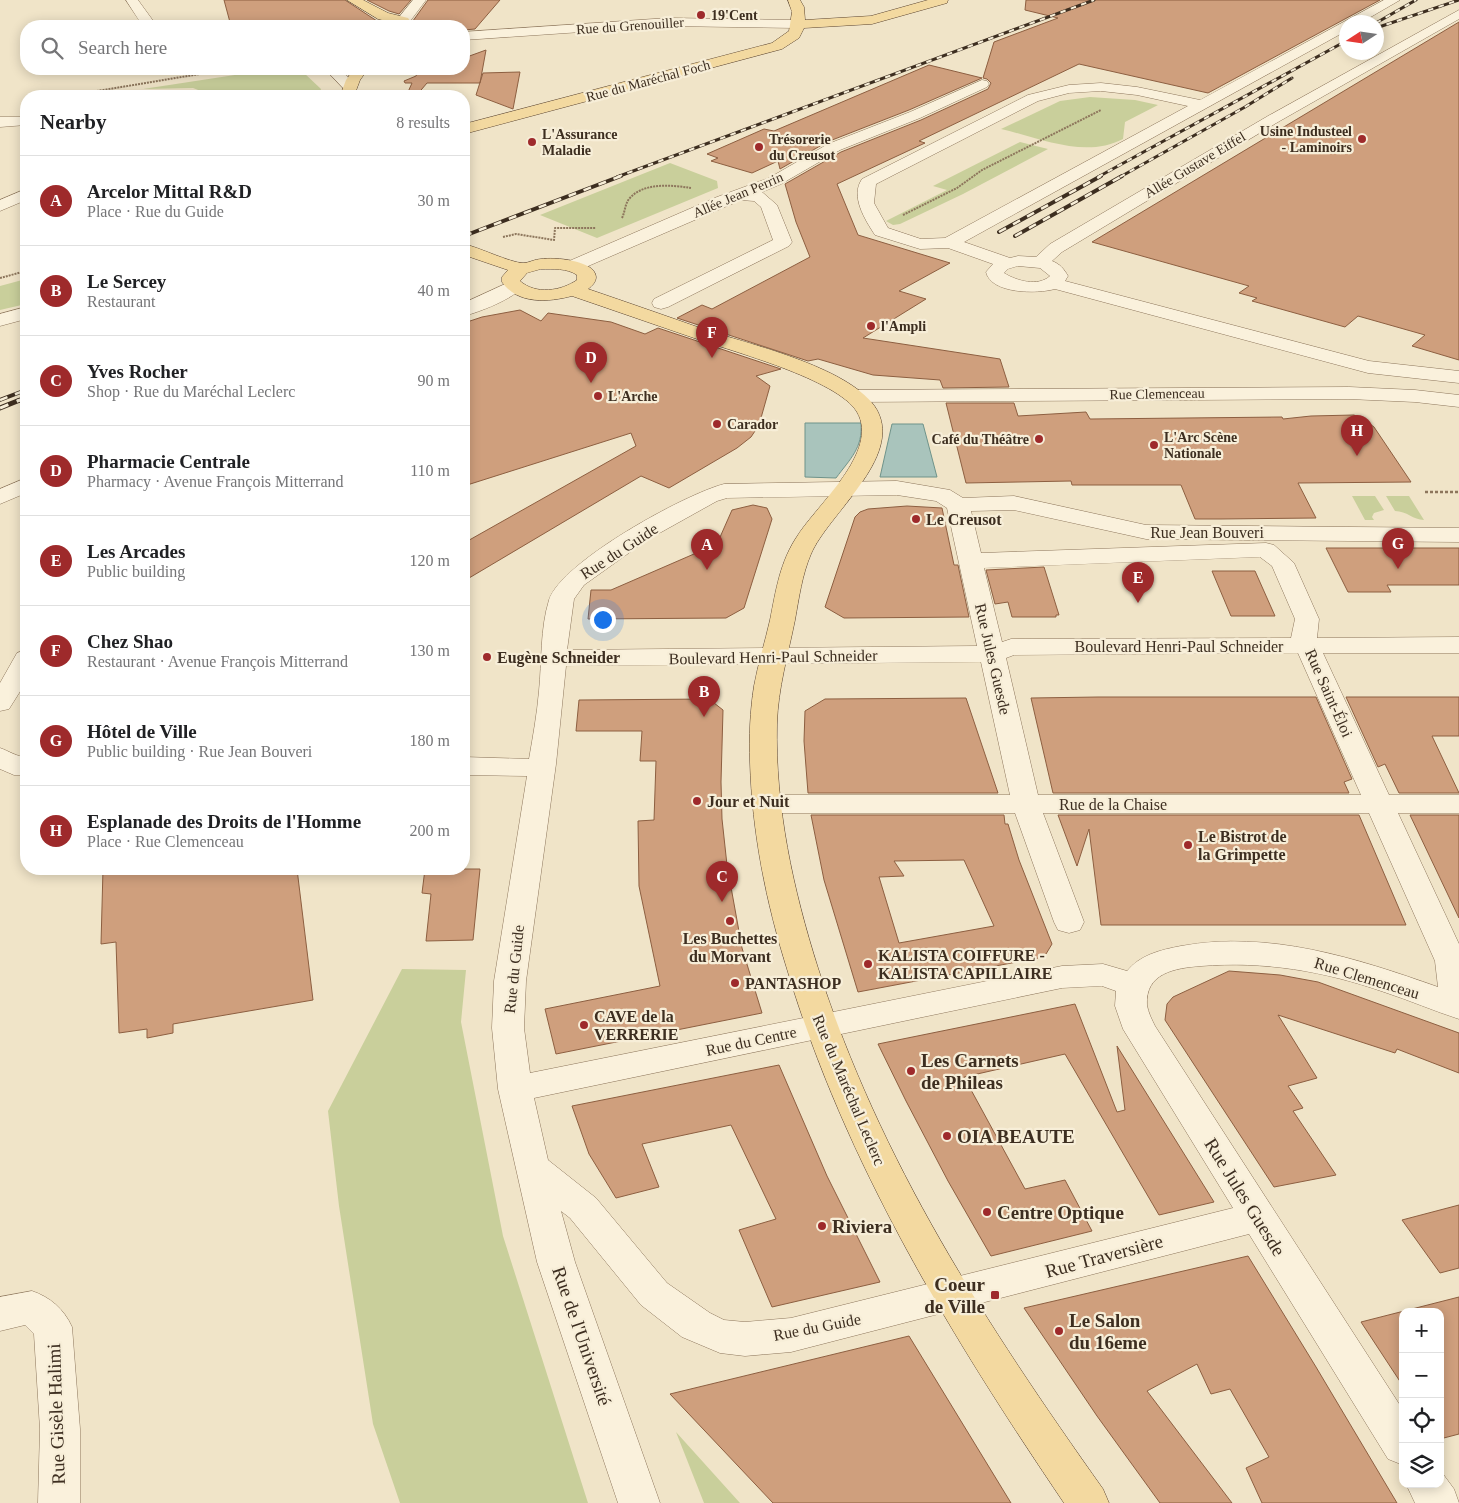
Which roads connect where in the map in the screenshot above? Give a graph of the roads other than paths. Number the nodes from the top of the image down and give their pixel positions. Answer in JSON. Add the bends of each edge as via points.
{"nodes":[{"id":1,"x":132,"y":0,"type":"edge"},
{"id":2,"x":354,"y":0,"type":"edge"},
{"id":3,"x":420,"y":0,"type":"edge"},
{"id":4,"x":794,"y":0,"type":"edge"},
{"id":5,"x":942,"y":0,"type":"edge"},
{"id":6,"x":1394,"y":0,"type":"edge"},
{"id":7,"x":1459,"y":14,"type":"edge"},
{"id":8,"x":1366,"y":15,"type":"edge"},
{"id":9,"x":146,"y":20,"type":"edge"},
{"id":10,"x":392,"y":20,"type":"edge"},
{"id":11,"x":404,"y":20,"type":"edge"},
{"id":12,"x":797,"y":24,"type":"junction"},
{"id":13,"x":1339,"y":30,"type":"edge"},
{"id":14,"x":470,"y":36,"type":"edge"},
{"id":15,"x":336,"y":75,"type":"edge"},
{"id":16,"x":358,"y":75,"type":"edge"},
{"id":17,"x":982,"y":84,"type":"dead end"},
{"id":18,"x":347,"y":90,"type":"edge"},
{"id":19,"x":349,"y":90,"type":"edge"},
{"id":20,"x":1203,"y":105,"type":"junction"},
{"id":21,"x":20,"y":121,"type":"edge"},
{"id":22,"x":0,"y":122,"type":"edge"},
{"id":23,"x":470,"y":126,"type":"edge"},
{"id":24,"x":20,"y":197,"type":"edge"},
{"id":25,"x":734,"y":197,"type":"junction"},
{"id":26,"x":0,"y":206,"type":"edge"},
{"id":27,"x":18,"y":216,"type":"dead end"},
{"id":28,"x":0,"y":223,"type":"edge"},
{"id":29,"x":949,"y":243,"type":"junction"},
{"id":30,"x":470,"y":252,"type":"edge"},
{"id":31,"x":1009,"y":263,"type":"junction"},
{"id":32,"x":1039,"y":263,"type":"junction"},
{"id":33,"x":573,"y":266,"type":"junction"},
{"id":34,"x":514,"y":273,"type":"junction"},
{"id":35,"x":1053,"y":283,"type":"junction"},
{"id":36,"x":573,"y":290,"type":"junction"},
{"id":37,"x":661,"y":303,"type":"dead end"},
{"id":38,"x":470,"y":308,"type":"edge"},
{"id":39,"x":20,"y":315,"type":"edge"},
{"id":40,"x":0,"y":320,"type":"edge"},
{"id":41,"x":1459,"y":377,"type":"edge"},
{"id":42,"x":854,"y":396,"type":"junction"},
{"id":43,"x":1456,"y":404,"type":"edge"},
{"id":44,"x":20,"y":488,"type":"edge"},
{"id":45,"x":845,"y":488,"type":"junction"},
{"id":46,"x":0,"y":497,"type":"edge"},
{"id":47,"x":958,"y":505,"type":"junction"},
{"id":48,"x":1459,"y":535,"type":"edge"},
{"id":49,"x":1261,"y":541,"type":"junction"},
{"id":50,"x":970,"y":561,"type":"junction"},
{"id":51,"x":1459,"y":645,"type":"edge"},
{"id":52,"x":1311,"y":653,"type":"junction"},
{"id":53,"x":991,"y":654,"type":"junction"},
{"id":54,"x":773,"y":657,"type":"junction"},
{"id":55,"x":554,"y":658,"type":"junction"},
{"id":56,"x":1459,"y":660,"type":"edge"},
{"id":57,"x":20,"y":669,"type":"edge"},
{"id":58,"x":0,"y":702,"type":"edge"},
{"id":59,"x":0,"y":757,"type":"edge"},
{"id":60,"x":20,"y":766,"type":"edge"},
{"id":61,"x":470,"y":766,"type":"edge"},
{"id":62,"x":541,"y":768,"type":"junction"},
{"id":63,"x":767,"y":804,"type":"junction"},
{"id":64,"x":1026,"y":804,"type":"junction"},
{"id":65,"x":1380,"y":804,"type":"junction"},
{"id":66,"x":1459,"y":804,"type":"edge"},
{"id":67,"x":1069,"y":922,"type":"dead end"},
{"id":68,"x":1094,"y":954,"type":"dead end"},
{"id":69,"x":1133,"y":984,"type":"junction"},
{"id":70,"x":1454,"y":1006,"type":"edge"},
{"id":71,"x":821,"y":1026,"type":"junction"},
{"id":72,"x":515,"y":1089,"type":"junction"},
{"id":73,"x":532,"y":1167,"type":"junction"},
{"id":74,"x":1256,"y":1216,"type":"junction"},
{"id":75,"x":951,"y":1296,"type":"junction"},
{"id":76,"x":0,"y":1314,"type":"edge"},
{"id":77,"x":1401,"y":1443,"type":"edge"},
{"id":78,"x":1431,"y":1488,"type":"edge"},
{"id":79,"x":59,"y":1503,"type":"edge"},
{"id":80,"x":639,"y":1503,"type":"edge"},
{"id":81,"x":1088,"y":1503,"type":"edge"},
{"id":82,"x":1440,"y":1503,"type":"edge"}],
"edges":[{"from":1,"to":9,"type":"street"},
{"from":2,"to":10,"type":"main road"},
{"from":3,"to":11,"type":"street"},
{"from":4,"to":12,"type":"main road","via":[[798,4]]},
{"from":5,"to":12,"type":"main road","via":[[872,20]]},
{"from":6,"to":8,"type":"street"},
{"from":7,"to":32,"type":"street","name":"Allée Gustave Eiffel","via":[[1273,119],[1056,248]]},
{"from":12,"to":14,"type":"street","name":"Rue du Grenouiller","via":[[669,22]]},
{"from":12,"to":23,"type":"main road","name":"Rue du Maréchal Foch","via":[[796,33],[788,40],[764,50]]},
{"from":13,"to":20,"type":"street"},
{"from":15,"to":18,"type":"street"},
{"from":16,"to":19,"type":"main road"},
{"from":17,"to":25,"type":"street","name":"Allée Jean Perrin","via":[[834,147],[775,182]]},
{"from":20,"to":29,"type":"street"},
{"from":20,"to":29,"type":"street","via":[[1137,91],[1101,87],[1069,89],[1033,98],[868,182],[866,203],[881,231],[920,244]]},
{"from":21,"to":22,"type":"street"},
{"from":24,"to":26,"type":"street"},
{"from":25,"to":33,"type":"street","name":"Allée Jean Perrin"},
{"from":25,"to":37,"type":"street","via":[[758,196],[769,205],[783,242]]},
{"from":27,"to":28,"type":"street"},
{"from":29,"to":31,"type":"street"},
{"from":30,"to":34,"type":"main road"},
{"from":31,"to":32,"type":"street"},
{"from":31,"to":35,"type":"street","via":[[995,272],[1008,283],[1027,287]]},
{"from":32,"to":35,"type":"street","via":[[1058,272],[1059,276]]},
{"from":33,"to":34,"type":"main road","via":[[541,264]]},
{"from":33,"to":36,"type":"main road","via":[[586,273],[587,277],[586,282]]},
{"from":34,"to":36,"type":"main road","via":[[520,290],[540,294]]},
{"from":34,"to":38,"type":"street","via":[[498,296]]},
{"from":35,"to":41,"type":"street","via":[[1368,368]]},
{"from":36,"to":42,"type":"main road","via":[[786,364]]},
{"from":39,"to":40,"type":"street"},
{"from":42,"to":43,"type":"street","name":"Rue Clemenceau","via":[[1349,393],[1415,396]]},
{"from":42,"to":45,"type":"main road","name":"Rue du Maréchal Leclerc","via":[[868,412],[874,429],[862,466]]},
{"from":44,"to":46,"type":"street"},
{"from":45,"to":47,"type":"street","via":[[897,488],[942,495]]},
{"from":45,"to":54,"type":"main road","name":"Rue du Maréchal Leclerc","via":[[808,536],[792,570]]},
{"from":45,"to":55,"type":"street","name":"Rue du Guide","via":[[711,495],[628,542],[578,576],[564,591],[559,606]]},
{"from":47,"to":49,"type":"street","name":"Rue Jean Bouveri","via":[[1014,503],[1146,532]]},
{"from":47,"to":50,"type":"street","name":"Rue Jules Guesde"},
{"from":48,"to":49,"type":"street","name":"Rue Jean Bouveri"},
{"from":49,"to":50,"type":"street"},
{"from":49,"to":52,"type":"street","name":"Rue Saint-Éloi","via":[[1282,563],[1307,619],[1304,638]]},
{"from":50,"to":53,"type":"street","name":"Rue Jules Guesde"},
{"from":51,"to":52,"type":"street","name":"Boulevard Henri-Paul Schneider"},
{"from":52,"to":53,"type":"street","name":"Boulevard Henri-Paul Schneider","via":[[1014,662]]},
{"from":52,"to":56,"type":"street","name":"Boulevard Henri-Paul Schneider"},
{"from":52,"to":65,"type":"street","name":"Rue Saint-Éloi"},
{"from":53,"to":54,"type":"street","name":"Boulevard Henri-Paul Schneider"},
{"from":53,"to":64,"type":"street","name":"Rue Jules Guesde"},
{"from":54,"to":55,"type":"street","name":"Boulevard Henri-Paul Schneider"},
{"from":54,"to":63,"type":"main road","name":"Rue du Maréchal Leclerc","via":[[764,726]]},
{"from":55,"to":62,"type":"street","name":"Rue du Guide"},
{"from":57,"to":58,"type":"street"},
{"from":59,"to":60,"type":"street"},
{"from":61,"to":62,"type":"street"},
{"from":62,"to":72,"type":"street","name":"Rue du Guide","via":[[510,981],[508,1028]]},
{"from":63,"to":64,"type":"street","name":"Rue de la Chaise"},
{"from":63,"to":71,"type":"main road","name":"Rue du Maréchal Leclerc","via":[[785,903]]},
{"from":64,"to":65,"type":"street","name":"Rue de la Chaise"},
{"from":64,"to":67,"type":"street","name":"Rue Jules Guesde"},
{"from":65,"to":66,"type":"street","name":"Rue de la Chaise"},
{"from":65,"to":70,"type":"street","name":"Rue Saint-Éloi","via":[[1451,961]]},
{"from":68,"to":69,"type":"street"},
{"from":69,"to":70,"type":"street","name":"Rue Clemenceau","via":[[1149,968],[1180,957],[1220,952],[1270,953],[1326,962]]},
{"from":69,"to":71,"type":"street","name":"Rue du Centre","via":[[1103,975],[1062,977]]},
{"from":69,"to":74,"type":"street","name":"Rue Jules Guesde","via":[[1131,1006],[1139,1028]]},
{"from":71,"to":72,"type":"street","name":"Rue du Centre"},
{"from":71,"to":75,"type":"main road","name":"Rue du Maréchal Leclerc","via":[[894,1194]]},
{"from":72,"to":73,"type":"street","name":"Rue du Guide"},
{"from":73,"to":75,"type":"street","name":"Rue du Guide","via":[[583,1208],[654,1294],[696,1325],[720,1336],[745,1339],[791,1335]]},
{"from":73,"to":80,"type":"street","name":"Rue de l'Université","via":[[556,1262]]},
{"from":74,"to":75,"type":"street","name":"Rue Traversière"},
{"from":74,"to":77,"type":"street","name":"Rue Jules Guesde"},
{"from":75,"to":81,"type":"main road","name":"Rue du Maréchal Leclerc"},
{"from":76,"to":79,"type":"street","name":"Rue Gisèle Halimi","via":[[32,1307],[53,1327],[60,1429]]},
{"from":78,"to":82,"type":"street"}]}
